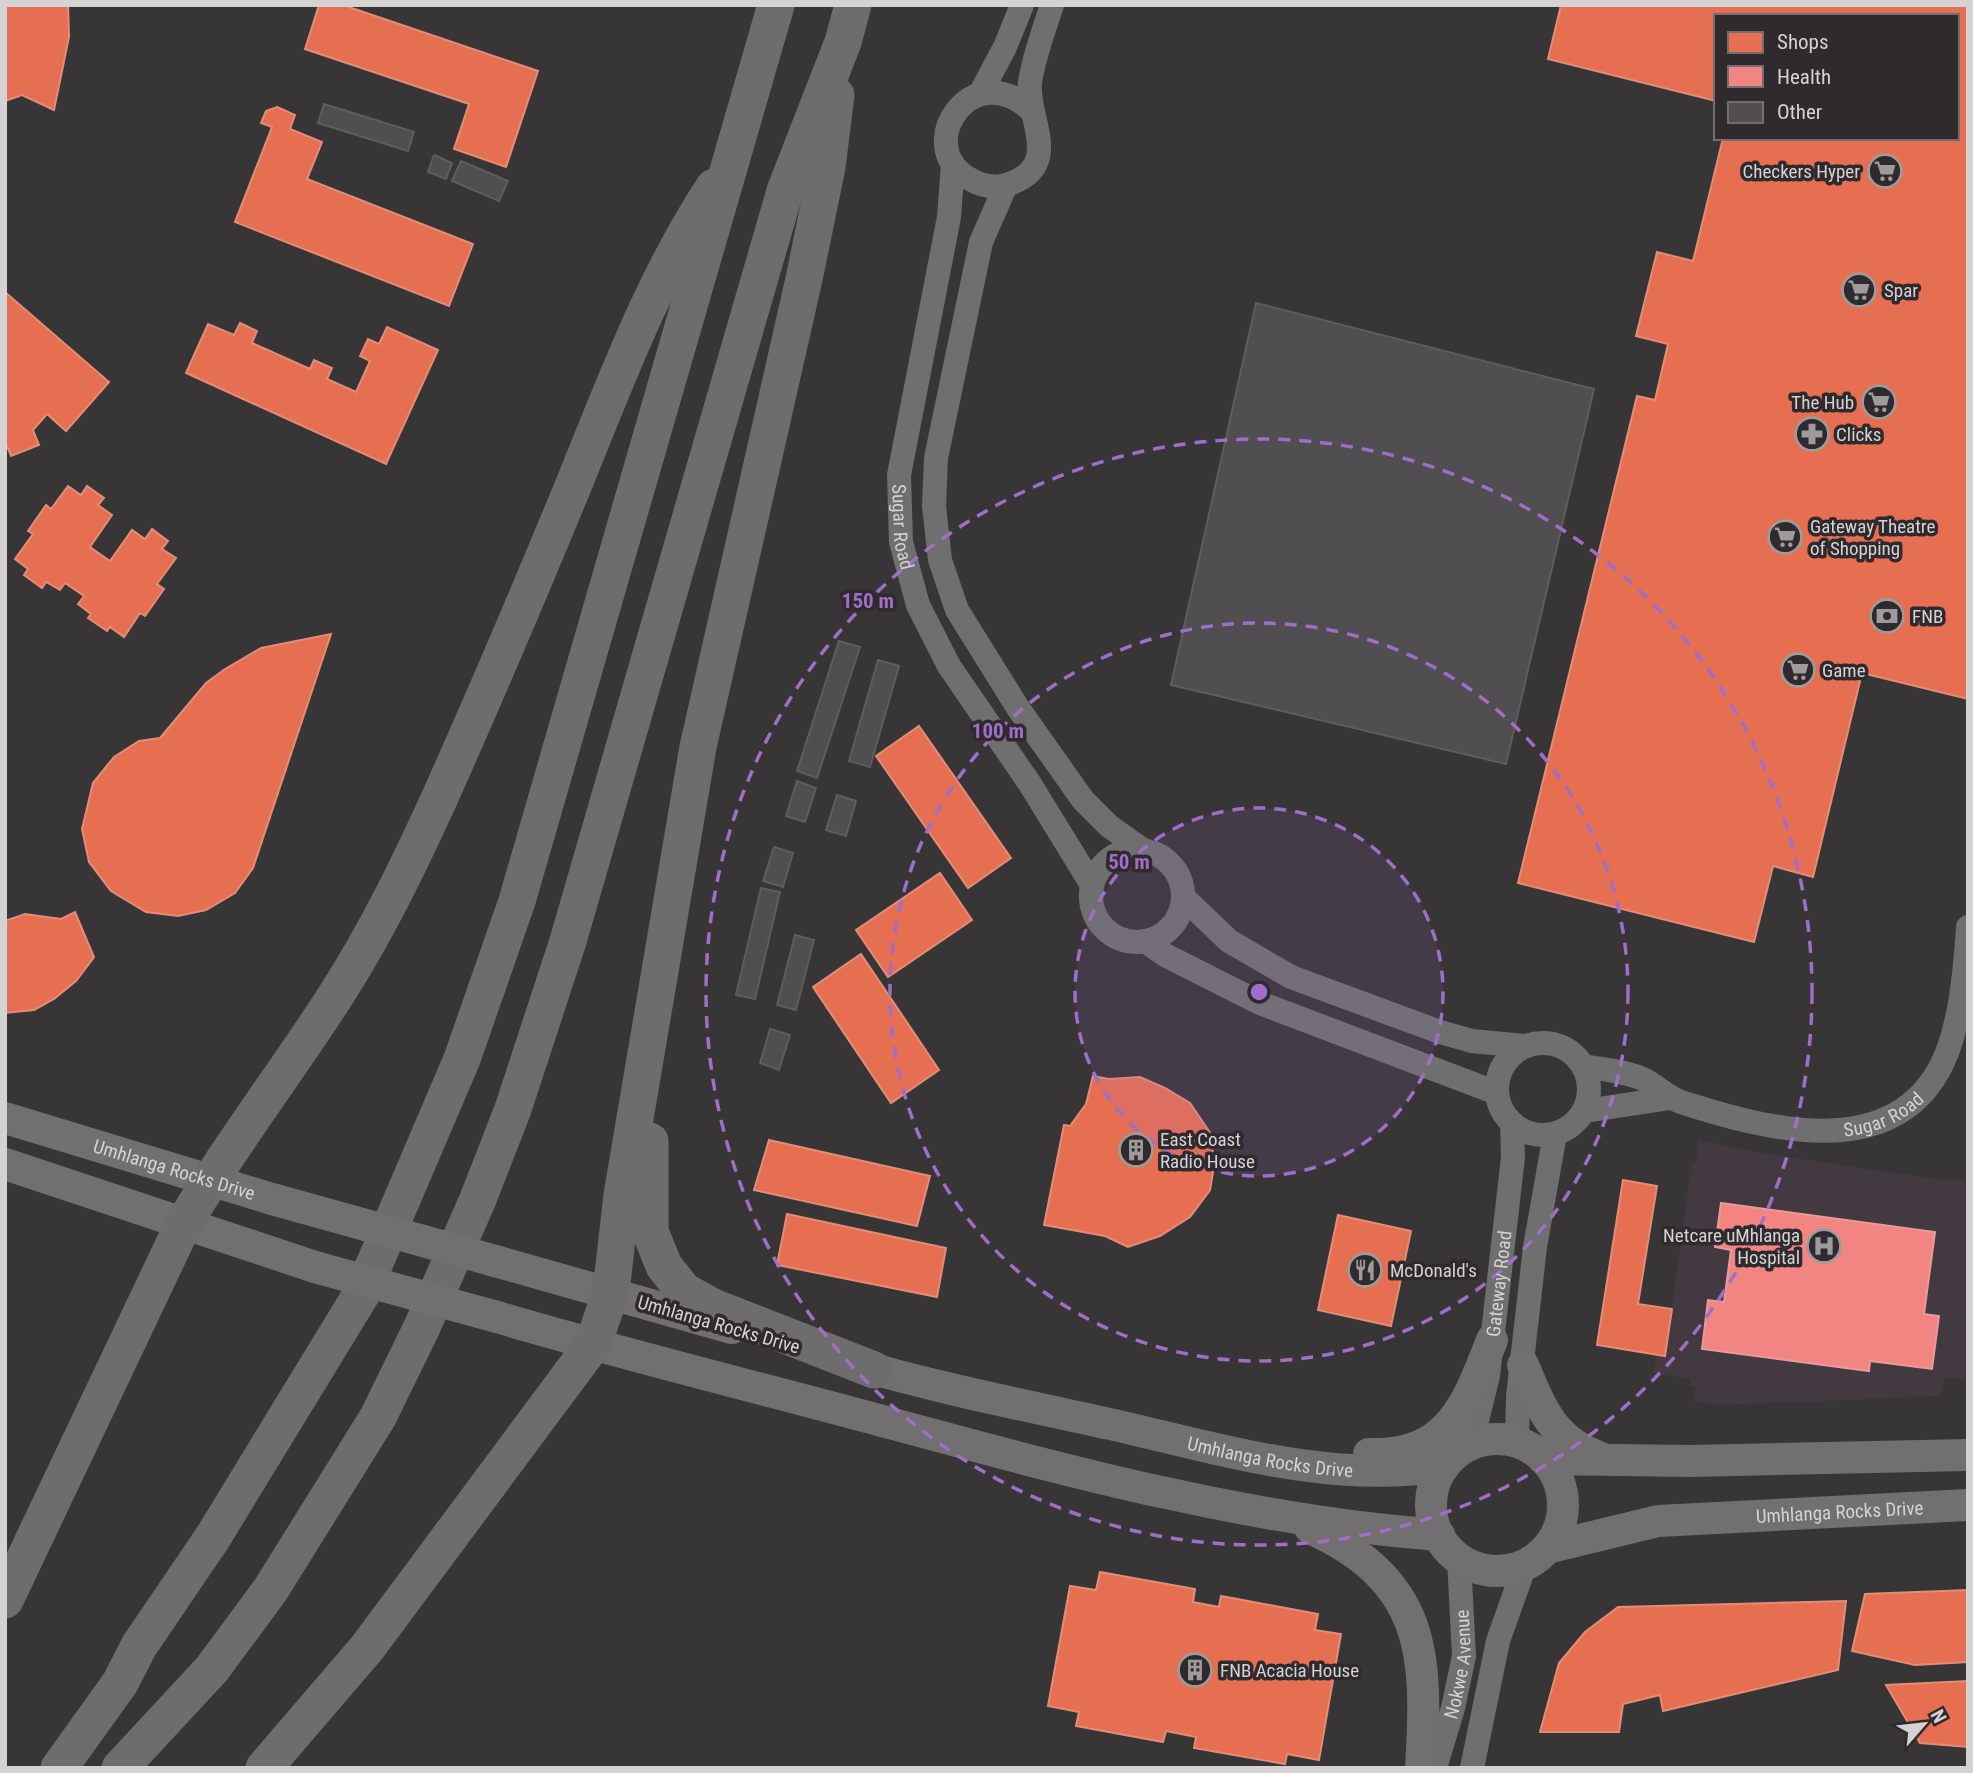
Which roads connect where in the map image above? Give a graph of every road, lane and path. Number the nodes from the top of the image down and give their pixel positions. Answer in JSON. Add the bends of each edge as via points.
{"nodes":[{"id":1,"x":776,"y":5,"type":"edge"},
{"id":2,"x":853,"y":5,"type":"edge"},
{"id":3,"x":1021,"y":5,"type":"edge"},
{"id":4,"x":1052,"y":5,"type":"edge"},
{"id":5,"x":843,"y":42,"type":"junction"},
{"id":6,"x":979,"y":94,"type":"junction"},
{"id":7,"x":1032,"y":111,"type":"junction"},
{"id":8,"x":734,"y":157,"type":"junction"},
{"id":9,"x":953,"y":164,"type":"junction"},
{"id":10,"x":1006,"y":185,"type":"junction"},
{"id":11,"x":1143,"y":850,"type":"junction"},
{"id":12,"x":1092,"y":884,"type":"junction"},
{"id":13,"x":1183,"y":897,"type":"junction"},
{"id":14,"x":1968,"y":927,"type":"edge"},
{"id":15,"x":1145,"y":941,"type":"junction"},
{"id":16,"x":654,"y":1017,"type":"junction"},
{"id":17,"x":1524,"y":1046,"type":"junction"},
{"id":18,"x":1583,"y":1066,"type":"junction"},
{"id":19,"x":1497,"y":1093,"type":"junction"},
{"id":20,"x":1670,"y":1098,"type":"junction"},
{"id":21,"x":1584,"y":1111,"type":"junction"},
{"id":22,"x":5,"y":1118,"type":"edge"},
{"id":23,"x":1513,"y":1123,"type":"junction"},
{"id":24,"x":1555,"y":1134,"type":"junction"},
{"id":25,"x":5,"y":1164,"type":"edge"},
{"id":26,"x":210,"y":1179,"type":"junction"},
{"id":27,"x":183,"y":1225,"type":"junction"},
{"id":28,"x":611,"y":1292,"type":"junction"},
{"id":29,"x":1492,"y":1340,"type":"junction"},
{"id":30,"x":593,"y":1344,"type":"junction"},
{"id":31,"x":1523,"y":1365,"type":"junction"},
{"id":32,"x":874,"y":1370,"type":"junction"},
{"id":33,"x":1517,"y":1442,"type":"junction"},
{"id":34,"x":1471,"y":1444,"type":"junction"},
{"id":35,"x":1214,"y":1448,"type":"junction"},
{"id":36,"x":1968,"y":1455,"type":"edge"},
{"id":37,"x":1544,"y":1459,"type":"junction"},
{"id":38,"x":1605,"y":1459,"type":"junction"},
{"id":39,"x":1444,"y":1466,"type":"junction"},
{"id":40,"x":1968,"y":1505,"type":"edge"},
{"id":41,"x":1283,"y":1516,"type":"junction"},
{"id":42,"x":1449,"y":1547,"type":"junction"},
{"id":43,"x":1536,"y":1557,"type":"junction"},
{"id":44,"x":5,"y":1600,"type":"edge"},
{"id":45,"x":139,"y":1646,"type":"junction"},
{"id":46,"x":212,"y":1669,"type":"junction"},
{"id":47,"x":31,"y":1768,"type":"edge"},
{"id":48,"x":59,"y":1768,"type":"edge"},
{"id":49,"x":120,"y":1768,"type":"edge"},
{"id":50,"x":152,"y":1768,"type":"edge"},
{"id":51,"x":264,"y":1768,"type":"edge"},
{"id":52,"x":1421,"y":1768,"type":"edge"},
{"id":53,"x":1434,"y":1768,"type":"edge"},
{"id":54,"x":1472,"y":1768,"type":"edge"}],
"edges":[{"from":1,"to":8,"type":"highway"},
{"from":2,"to":5,"type":"highway"},
{"from":3,"to":6,"type":"street"},
{"from":4,"to":7,"type":"street","via":[[1032,72]]},
{"from":5,"to":16,"type":"highway","via":[[822,196],[698,747]]},
{"from":5,"to":46,"type":"highway","via":[[785,191],[568,941],[513,1109],[422,1326],[378,1417],[271,1589]]},
{"from":6,"to":7,"type":"street","via":[[1008,94]]},
{"from":6,"to":9,"type":"street","via":[[955,111],[949,124],[948,152]]},
{"from":7,"to":10,"type":"street","via":[[1041,136],[1038,156],[1028,172]]},
{"from":8,"to":26,"type":"highway","via":[[683,235],[641,319],[549,545],[439,798],[380,920],[337,995]]},
{"from":8,"to":45,"type":"highway","via":[[521,888],[462,1059],[362,1293],[214,1537]]},
{"from":9,"to":10,"type":"street","via":[[976,183]]},
{"from":9,"to":12,"type":"street","name":"Sugar Road","via":[[949,217],[899,475],[901,542],[918,605],[949,666]]},
{"from":10,"to":11,"type":"street","name":"Sugar Road","via":[[981,242],[936,458],[934,506],[940,560],[957,610],[1018,708],[1083,800]]},
{"from":11,"to":12,"type":"street","via":[[1111,858]]},
{"from":11,"to":13,"type":"street","via":[[1173,868]]},
{"from":12,"to":15,"type":"street","via":[[1092,904],[1102,926],[1122,939]]},
{"from":13,"to":15,"type":"street","via":[[1172,926]]},
{"from":13,"to":17,"type":"street","via":[[1239,948],[1291,977],[1440,1032],[1472,1041]]},
{"from":14,"to":20,"type":"street","name":"Sugar Road","via":[[1946,1054],[1917,1097],[1888,1118],[1848,1131],[1826,1132],[1759,1123]]},
{"from":15,"to":19,"type":"street","via":[[1260,1003]]},
{"from":16,"to":28,"type":"highway","via":[[622,1195]]},
{"from":16,"to":32,"type":"highway","via":[[648,1215],[653,1243],[664,1266],[684,1291],[705,1304]]},
{"from":17,"to":18,"type":"street","via":[[1558,1045]]},
{"from":17,"to":19,"type":"street","via":[[1501,1070]]},
{"from":18,"to":20,"type":"street","name":"Sugar Road","via":[[1644,1079]]},
{"from":18,"to":21,"type":"street","via":[[1590,1083]]},
{"from":19,"to":23,"type":"street"},
{"from":20,"to":21,"type":"street","name":"Sugar Road"},
{"from":21,"to":24,"type":"street","via":[[1573,1125]]},
{"from":22,"to":26,"type":"main road","name":"Umhlanga Rocks Drive"},
{"from":23,"to":24,"type":"street","via":[[1537,1135]]},
{"from":23,"to":29,"type":"street","name":"Gateway Road"},
{"from":24,"to":31,"type":"street","name":"Gateway Road","via":[[1535,1247]]},
{"from":25,"to":27,"type":"main road"},
{"from":26,"to":27,"type":"highway"},
{"from":26,"to":28,"type":"main road","name":"Umhlanga Rocks Drive","bridge":true},
{"from":27,"to":30,"type":"main road","bridge":true},
{"from":27,"to":44,"type":"highway"},
{"from":28,"to":30,"type":"highway"},
{"from":28,"to":32,"type":"main road","name":"Umhlanga Rocks Drive"},
{"from":29,"to":34,"type":"street","name":"Gateway Road","via":[[1481,1414]]},
{"from":29,"to":35,"type":"main road","via":[[1457,1416],[1440,1435],[1418,1447],[1386,1455],[1241,1445]]},
{"from":30,"to":41,"type":"main road","via":[[1002,1454]]},
{"from":30,"to":51,"type":"highway","via":[[368,1648]]},
{"from":31,"to":33,"type":"street","name":"Gateway Road"},
{"from":31,"to":38,"type":"main road","via":[[1558,1432],[1576,1448]]},
{"from":32,"to":35,"type":"main road","name":"Umhlanga Rocks Drive"},
{"from":33,"to":34,"type":"main road","via":[[1494,1439]]},
{"from":33,"to":37,"type":"main road"},
{"from":34,"to":39,"type":"main road"},
{"from":35,"to":39,"type":"main road","name":"Umhlanga Rocks Drive","via":[[1342,1472],[1381,1474]]},
{"from":36,"to":38,"type":"main road"},
{"from":37,"to":38,"type":"main road"},
{"from":37,"to":43,"type":"main road","via":[[1558,1480],[1563,1505],[1560,1526]]},
{"from":39,"to":42,"type":"main road","via":[[1432,1500],[1433,1521]]},
{"from":40,"to":43,"type":"main road","name":"Umhlanga Rocks Drive","via":[[1658,1521]]},
{"from":41,"to":42,"type":"main road"},
{"from":41,"to":52,"type":"main road","via":[[1356,1554],[1390,1583],[1407,1609],[1423,1669]]},
{"from":42,"to":43,"type":"main road","via":[[1478,1568],[1495,1571]]},
{"from":42,"to":53,"type":"street","name":"Nokwe Avenue","via":[[1464,1656]]},
{"from":43,"to":54,"type":"street","name":"Nokwe Avenue","via":[[1498,1642]]},
{"from":45,"to":47,"type":"highway"},
{"from":45,"to":48,"type":"highway","via":[[120,1683]]},
{"from":46,"to":49,"type":"highway"},
{"from":46,"to":50,"type":"highway"}]}
